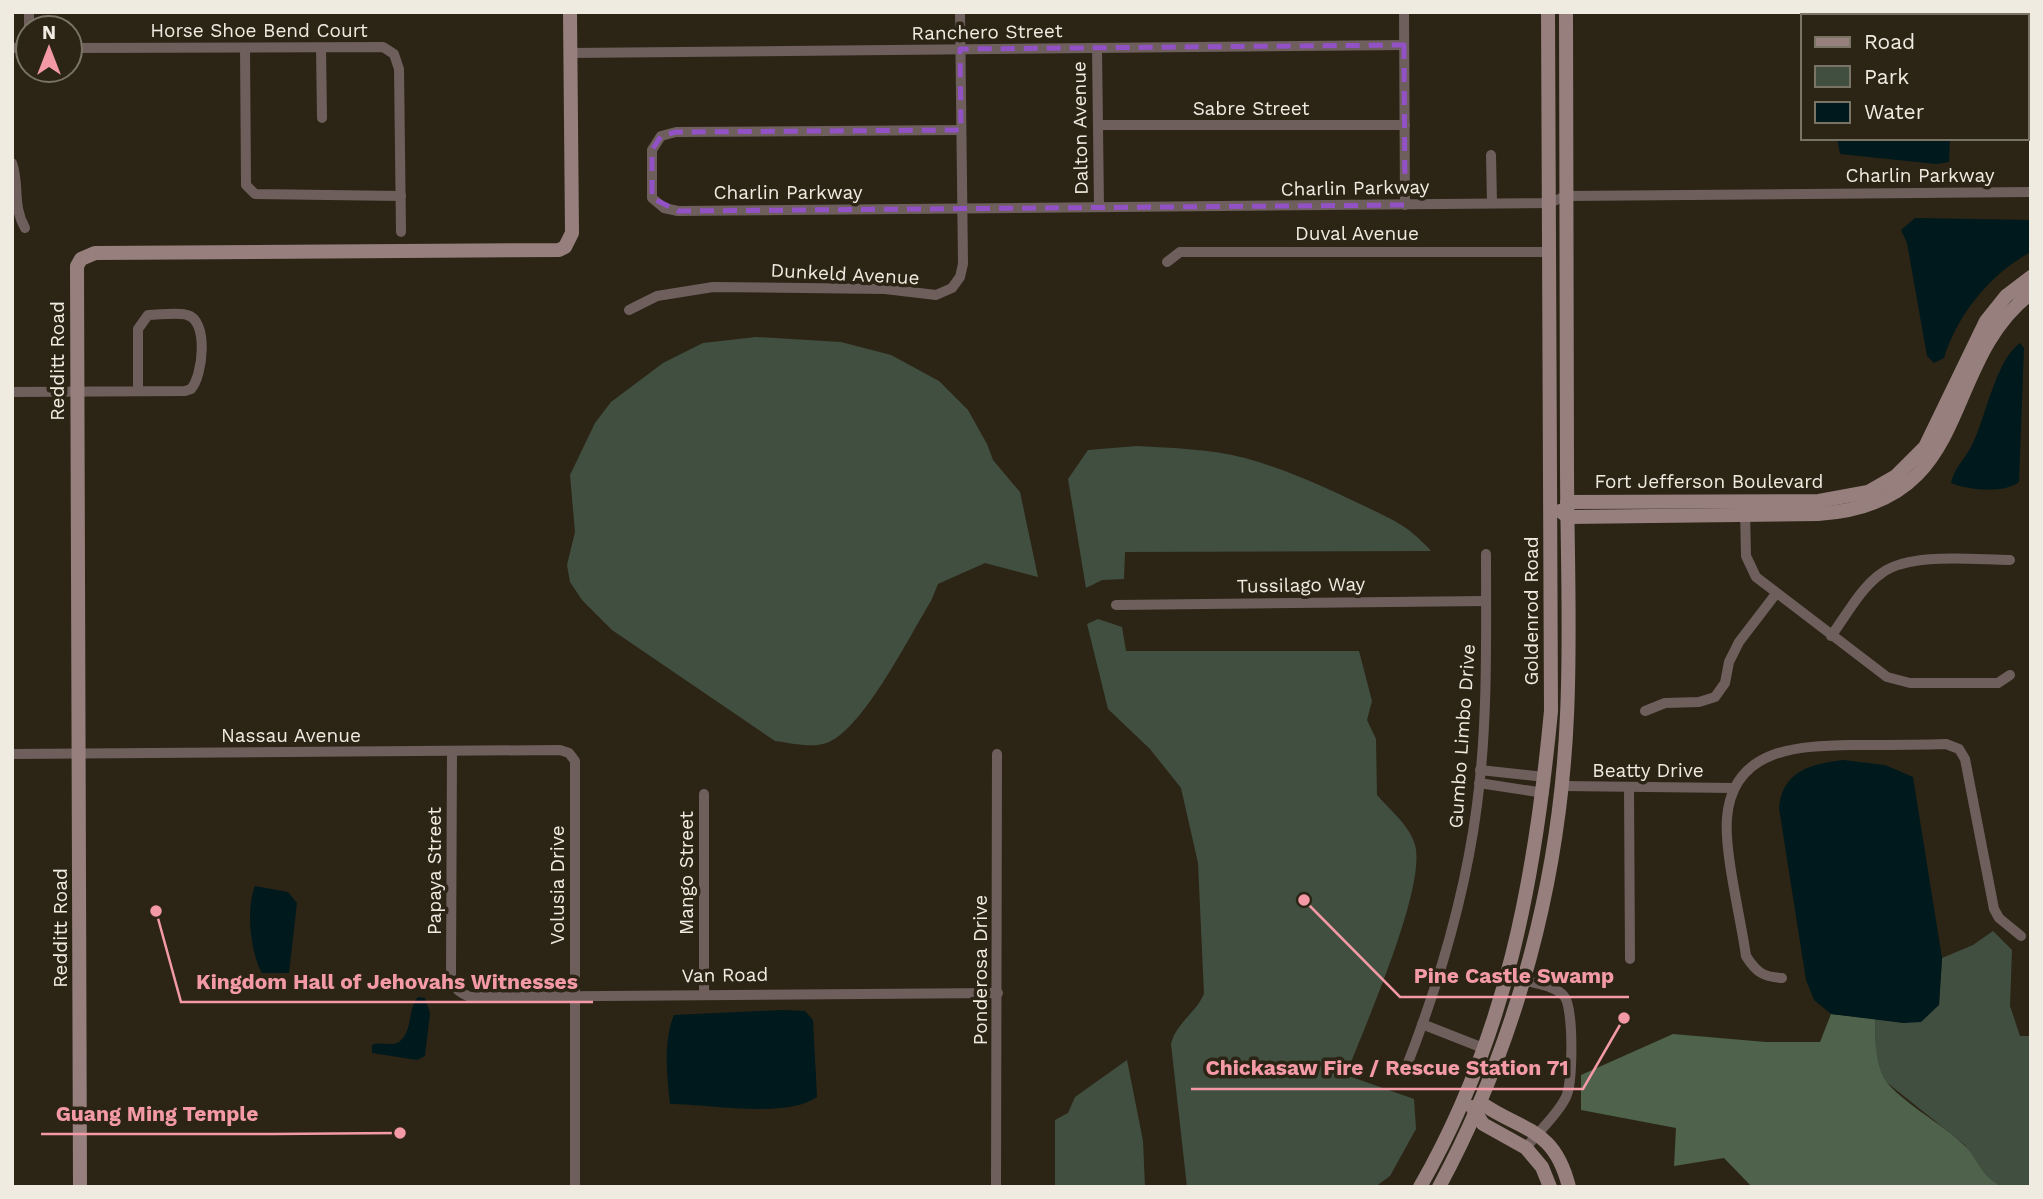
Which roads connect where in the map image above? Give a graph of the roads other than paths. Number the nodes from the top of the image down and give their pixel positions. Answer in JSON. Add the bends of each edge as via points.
{"nodes":[{"id":1,"x":570,"y":12,"type":"edge"},
{"id":2,"x":960,"y":12,"type":"edge"},
{"id":3,"x":1404,"y":12,"type":"edge"},
{"id":4,"x":1549,"y":12,"type":"edge"},
{"id":5,"x":1566,"y":12,"type":"edge"},
{"id":6,"x":1404,"y":45,"type":"junction"},
{"id":7,"x":84,"y":48,"type":"edge"},
{"id":8,"x":245,"y":48,"type":"junction"},
{"id":9,"x":321,"y":48,"type":"junction"},
{"id":10,"x":1097,"y":48,"type":"junction"},
{"id":11,"x":961,"y":49,"type":"junction"},
{"id":12,"x":570,"y":53,"type":"junction"},
{"id":13,"x":322,"y":118,"type":"dead end"},
{"id":14,"x":1098,"y":125,"type":"junction"},
{"id":15,"x":1405,"y":125,"type":"junction"},
{"id":16,"x":961,"y":130,"type":"junction"},
{"id":17,"x":1491,"y":155,"type":"dead end"},
{"id":18,"x":12,"y":163,"type":"edge"},
{"id":19,"x":2031,"y":192,"type":"edge"},
{"id":20,"x":401,"y":196,"type":"junction"},
{"id":21,"x":1566,"y":196,"type":"junction"},
{"id":22,"x":1492,"y":203,"type":"junction"},
{"id":23,"x":1549,"y":203,"type":"junction"},
{"id":24,"x":1405,"y":205,"type":"junction"},
{"id":25,"x":1099,"y":207,"type":"junction"},
{"id":26,"x":961,"y":208,"type":"junction"},
{"id":27,"x":25,"y":228,"type":"dead end"},
{"id":28,"x":401,"y":232,"type":"dead end"},
{"id":29,"x":1550,"y":252,"type":"junction"},
{"id":30,"x":1167,"y":262,"type":"dead end"},
{"id":31,"x":2031,"y":277,"type":"edge"},
{"id":32,"x":2031,"y":293,"type":"edge"},
{"id":33,"x":629,"y":310,"type":"dead end"},
{"id":34,"x":138,"y":391,"type":"junction"},
{"id":35,"x":12,"y":392,"type":"edge"},
{"id":36,"x":76,"y":392,"type":"junction"},
{"id":37,"x":1550,"y":473,"type":"junction"},
{"id":38,"x":1745,"y":508,"type":"junction"},
{"id":39,"x":1567,"y":509,"type":"junction"},
{"id":40,"x":1550,"y":510,"type":"junction"},
{"id":41,"x":1486,"y":554,"type":"dead end"},
{"id":42,"x":2010,"y":560,"type":"dead end"},
{"id":43,"x":1774,"y":594,"type":"junction"},
{"id":44,"x":1486,"y":601,"type":"junction"},
{"id":45,"x":1116,"y":605,"type":"dead end"},
{"id":46,"x":1831,"y":636,"type":"junction"},
{"id":47,"x":1568,"y":664,"type":"junction"},
{"id":48,"x":2010,"y":675,"type":"dead end"},
{"id":49,"x":1645,"y":711,"type":"dead end"},
{"id":50,"x":452,"y":752,"type":"junction"},
{"id":51,"x":569,"y":753,"type":"joint"},
{"id":52,"x":12,"y":754,"type":"edge"},
{"id":53,"x":79,"y":754,"type":"junction"},
{"id":54,"x":997,"y":754,"type":"dead end"},
{"id":55,"x":1480,"y":770,"type":"junction"},
{"id":56,"x":1507,"y":773,"type":"junction"},
{"id":57,"x":1545,"y":777,"type":"junction"},
{"id":58,"x":1479,"y":783,"type":"junction"},
{"id":59,"x":1562,"y":786,"type":"junction"},
{"id":60,"x":1506,"y":787,"type":"junction"},
{"id":61,"x":1629,"y":788,"type":"junction"},
{"id":62,"x":1734,"y":788,"type":"junction"},
{"id":63,"x":1544,"y":793,"type":"junction"},
{"id":64,"x":704,"y":794,"type":"dead end"},
{"id":65,"x":2021,"y":936,"type":"dead end"},
{"id":66,"x":1630,"y":959,"type":"dead end"},
{"id":67,"x":1782,"y":978,"type":"dead end"},
{"id":68,"x":1524,"y":980,"type":"junction"},
{"id":69,"x":455,"y":989,"type":"joint"},
{"id":70,"x":704,"y":993,"type":"junction"},
{"id":71,"x":998,"y":993,"type":"junction"},
{"id":72,"x":575,"y":995,"type":"junction"},
{"id":73,"x":1422,"y":1024,"type":"junction"},
{"id":74,"x":1483,"y":1048,"type":"junction"},
{"id":75,"x":1474,"y":1071,"type":"junction"},
{"id":76,"x":1404,"y":1073,"type":"dead end"},
{"id":77,"x":1479,"y":1108,"type":"junction"},
{"id":78,"x":1537,"y":1133,"type":"junction"},
{"id":79,"x":1526,"y":1148,"type":"junction"},
{"id":80,"x":1421,"y":1185,"type":"edge"},
{"id":81,"x":80,"y":1187,"type":"edge"},
{"id":82,"x":575,"y":1187,"type":"edge"},
{"id":83,"x":996,"y":1187,"type":"edge"},
{"id":84,"x":1439,"y":1187,"type":"edge"},
{"id":85,"x":1550,"y":1187,"type":"edge"},
{"id":86,"x":1569,"y":1187,"type":"edge"}],
"edges":[{"from":1,"to":12,"type":"street","name":"Redditt Road"},
{"from":2,"to":11,"type":"street","name":"Dunkeld Avenue"},
{"from":3,"to":6,"type":"street"},
{"from":4,"to":23,"type":"street","name":"Goldenrod Road"},
{"from":5,"to":21,"type":"street","name":"Goldenrod Road"},
{"from":6,"to":10,"type":"street","name":"Ranchero Street"},
{"from":6,"to":15,"type":"street"},
{"from":7,"to":8,"type":"street","name":"Horse Shoe Bend Court"},
{"from":8,"to":9,"type":"street","name":"Horse Shoe Bend Court"},
{"from":8,"to":20,"type":"street","via":[[246,185],[254,194]]},
{"from":9,"to":13,"type":"street"},
{"from":9,"to":20,"type":"street","name":"Horse Shoe Bend Court","via":[[383,47],[394,54],[399,69]]},
{"from":10,"to":11,"type":"street","name":"Ranchero Street"},
{"from":10,"to":14,"type":"street","name":"Dalton Avenue"},
{"from":11,"to":12,"type":"street","name":"Ranchero Street"},
{"from":11,"to":16,"type":"street","name":"Dunkeld Avenue"},
{"from":12,"to":36,"type":"street","name":"Redditt Road","via":[[572,233],[565,247],[552,252],[87,255],[76,273]]},
{"from":14,"to":15,"type":"street","name":"Sabre Street"},
{"from":14,"to":25,"type":"street","name":"Dalton Avenue"},
{"from":15,"to":24,"type":"street"},
{"from":16,"to":26,"type":"street","name":"Dunkeld Avenue"},
{"from":16,"to":26,"type":"street","name":"Charlin Parkway","via":[[676,132],[661,136],[652,150],[652,198],[663,208],[678,211]]},
{"from":17,"to":22,"type":"street"},
{"from":18,"to":27,"type":"street","via":[[16,213]]},
{"from":19,"to":21,"type":"street","name":"Charlin Parkway"},
{"from":20,"to":28,"type":"street","name":"Horse Shoe Bend Court"},
{"from":21,"to":23,"type":"street","name":"Charlin Parkway"},
{"from":21,"to":39,"type":"street","name":"Goldenrod Road"},
{"from":22,"to":23,"type":"street","name":"Charlin Parkway"},
{"from":22,"to":24,"type":"street","name":"Charlin Parkway"},
{"from":23,"to":29,"type":"street","name":"Goldenrod Road"},
{"from":24,"to":25,"type":"street","name":"Charlin Parkway"},
{"from":25,"to":26,"type":"street","name":"Charlin Parkway"},
{"from":26,"to":33,"type":"street","name":"Dunkeld Avenue","via":[[960,278],[952,288],[936,295],[885,289],[712,287],[657,296]]},
{"from":29,"to":30,"type":"street","name":"Duval Avenue","via":[[1180,252]]},
{"from":29,"to":37,"type":"street","name":"Goldenrod Road"},
{"from":31,"to":38,"type":"street","name":"Fort Jefferson Boulevard","via":[[2006,296],[1986,321],[1925,447],[1896,476],[1868,492],[1839,500]]},
{"from":32,"to":38,"type":"street","name":"Fort Jefferson Boulevard","via":[[1993,334],[1942,445],[1906,485],[1839,513]]},
{"from":34,"to":34,"type":"street","via":[[185,391],[198,381],[200,327],[196,319],[187,314],[148,315],[141,322]]},
{"from":34,"to":36,"type":"street"},
{"from":35,"to":36,"type":"street"},
{"from":36,"to":53,"type":"street","name":"Redditt Road"},
{"from":37,"to":39,"type":"street","via":[[1556,504]]},
{"from":37,"to":40,"type":"street","name":"Goldenrod Road"},
{"from":38,"to":39,"type":"street","name":"Fort Jefferson Boulevard"},
{"from":38,"to":43,"type":"street","via":[[1744,543],[1750,567]]},
{"from":39,"to":47,"type":"street","name":"Goldenrod Road"},
{"from":40,"to":47,"type":"street","via":[[1561,523],[1560,636]]},
{"from":40,"to":57,"type":"street","name":"Goldenrod Road","via":[[1551,711]]},
{"from":41,"to":44,"type":"street","name":"Gumbo Limbo Drive"},
{"from":42,"to":46,"type":"street","via":[[1920,561],[1892,567],[1872,582]]},
{"from":43,"to":46,"type":"street"},
{"from":43,"to":49,"type":"street","via":[[1733,651],[1725,683],[1715,697],[1665,703]]},
{"from":44,"to":45,"type":"street","name":"Tussilago Way"},
{"from":44,"to":55,"type":"street","name":"Gumbo Limbo Drive"},
{"from":46,"to":48,"type":"street","via":[[1898,682],[1998,683]]},
{"from":47,"to":59,"type":"street","name":"Goldenrod Road"},
{"from":50,"to":51,"type":"street","name":"Nassau Avenue"},
{"from":50,"to":53,"type":"street","name":"Nassau Avenue"},
{"from":50,"to":69,"type":"street","name":"Papaya Street","via":[[451,974]]},
{"from":51,"to":72,"type":"street","name":"Volusia Drive","via":[[575,761]]},
{"from":52,"to":53,"type":"street","name":"Nassau Avenue"},
{"from":53,"to":81,"type":"street","name":"Redditt Road"},
{"from":54,"to":71,"type":"street","name":"Ponderosa Drive"},
{"from":55,"to":56,"type":"street"},
{"from":55,"to":58,"type":"street","name":"Gumbo Limbo Drive"},
{"from":56,"to":57,"type":"street"},
{"from":56,"to":60,"type":"street"},
{"from":57,"to":63,"type":"street","name":"Goldenrod Road"},
{"from":58,"to":60,"type":"street"},
{"from":58,"to":73,"type":"street","name":"Gumbo Limbo Drive","via":[[1455,920]]},
{"from":59,"to":61,"type":"street","name":"Beatty Drive"},
{"from":59,"to":68,"type":"street","name":"Goldenrod Road","via":[[1542,913]]},
{"from":60,"to":63,"type":"street"},
{"from":61,"to":62,"type":"street","name":"Beatty Drive"},
{"from":61,"to":66,"type":"street"},
{"from":62,"to":65,"type":"street","via":[[1752,766],[1772,753],[1804,746],[1946,744],[1959,749],[1965,759],[1994,909]]},
{"from":62,"to":67,"type":"street","via":[[1727,829],[1746,956],[1754,970]]},
{"from":63,"to":74,"type":"street","name":"Goldenrod Road","via":[[1525,912]]},
{"from":64,"to":70,"type":"street","name":"Mango Street"},
{"from":68,"to":77,"type":"street","name":"Goldenrod Road"},
{"from":68,"to":78,"type":"street","via":[[1558,991],[1570,1011],[1569,1088]]},
{"from":69,"to":72,"type":"street","name":"Van Road","via":[[470,997]]},
{"from":70,"to":71,"type":"street","name":"Van Road"},
{"from":70,"to":72,"type":"street","name":"Van Road"},
{"from":71,"to":83,"type":"street","name":"Ponderosa Drive"},
{"from":72,"to":82,"type":"street","name":"Volusia Drive"},
{"from":73,"to":74,"type":"street"},
{"from":73,"to":76,"type":"street","name":"Gumbo Limbo Drive"},
{"from":74,"to":75,"type":"street","name":"Goldenrod Road"},
{"from":75,"to":77,"type":"street","via":[[1470,1104]]},
{"from":75,"to":80,"type":"street","name":"Goldenrod Road"},
{"from":77,"to":78,"type":"street"},
{"from":77,"to":79,"type":"street","via":[[1483,1124]]},
{"from":77,"to":84,"type":"street","name":"Goldenrod Road"},
{"from":78,"to":79,"type":"street"},
{"from":78,"to":86,"type":"street","via":[[1559,1159]]},
{"from":79,"to":85,"type":"street","via":[[1542,1167]]}]}
